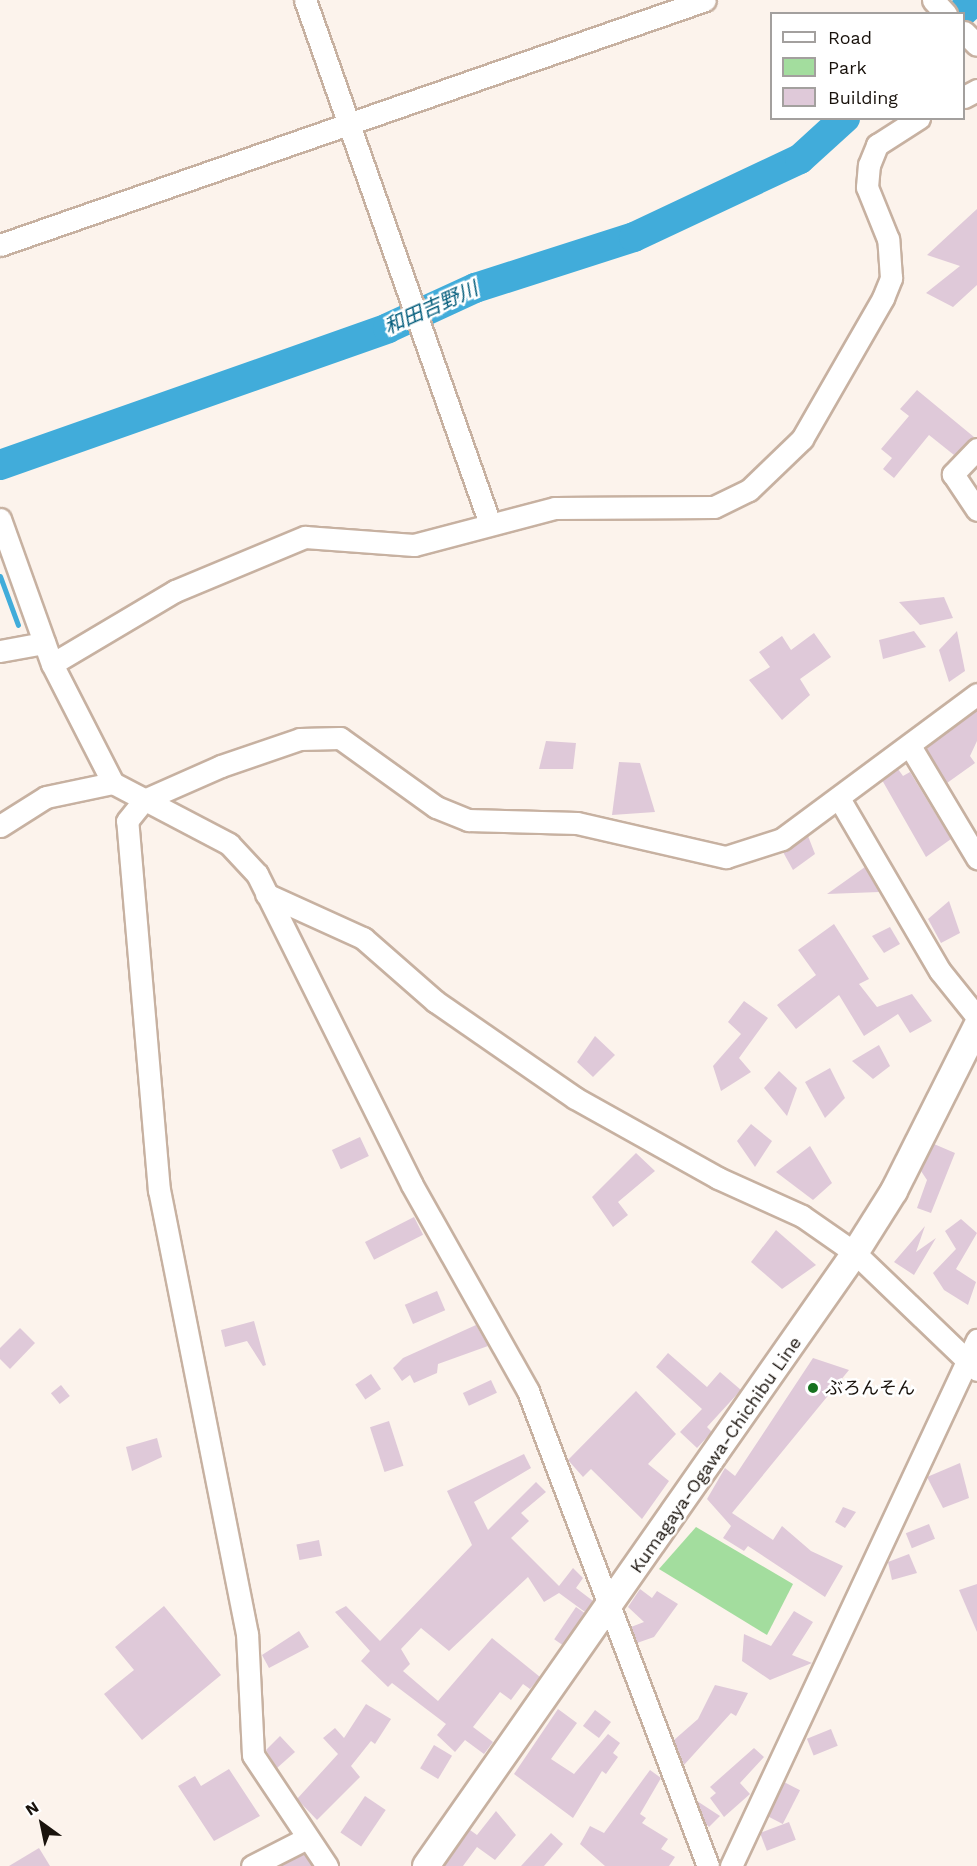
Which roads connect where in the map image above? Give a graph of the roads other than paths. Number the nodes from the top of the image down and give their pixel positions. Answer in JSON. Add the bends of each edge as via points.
{"nodes":[{"id":1,"x":305,"y":0,"type":"edge"},
{"id":2,"x":705,"y":0,"type":"edge"},
{"id":3,"x":916,"y":120,"type":"edge"},
{"id":4,"x":348,"y":124,"type":"junction"},
{"id":5,"x":0,"y":245,"type":"edge"},
{"id":6,"x":977,"y":449,"type":"edge"},
{"id":7,"x":977,"y":510,"type":"edge"},
{"id":8,"x":0,"y":519,"type":"edge"},
{"id":9,"x":489,"y":521,"type":"junction"},
{"id":10,"x":44,"y":643,"type":"junction"},
{"id":11,"x":0,"y":651,"type":"edge"},
{"id":12,"x":52,"y":664,"type":"junction"},
{"id":13,"x":977,"y":694,"type":"edge"},
{"id":14,"x":910,"y":746,"type":"junction"},
{"id":15,"x":113,"y":783,"type":"junction"},
{"id":16,"x":144,"y":800,"type":"junction"},
{"id":17,"x":840,"y":800,"type":"junction"},
{"id":18,"x":0,"y":826,"type":"edge"},
{"id":19,"x":977,"y":858,"type":"edge"},
{"id":20,"x":266,"y":894,"type":"junction"},
{"id":21,"x":977,"y":1017,"type":"edge"},
{"id":22,"x":977,"y":1026,"type":"edge"},
{"id":23,"x":855,"y":1253,"type":"junction"},
{"id":24,"x":977,"y":1340,"type":"edge"},
{"id":25,"x":973,"y":1365,"type":"edge"},
{"id":26,"x":610,"y":1609,"type":"junction"},
{"id":27,"x":307,"y":1838,"type":"junction"},
{"id":28,"x":252,"y":1866,"type":"edge"},
{"id":29,"x":327,"y":1866,"type":"edge"},
{"id":30,"x":426,"y":1866,"type":"edge"},
{"id":31,"x":708,"y":1866,"type":"edge"},
{"id":32,"x":731,"y":1866,"type":"edge"}],
"edges":[{"from":1,"to":4,"type":"street"},
{"from":2,"to":4,"type":"street"},
{"from":3,"to":9,"type":"street","via":[[877,145],[869,165],[867,187],[888,239],[891,278],[884,298],[802,439],[749,490],[714,507],[555,508]]},
{"from":4,"to":5,"type":"street"},
{"from":4,"to":9,"type":"street"},
{"from":6,"to":7,"type":"street","via":[[953,474]]},
{"from":8,"to":10,"type":"street"},
{"from":9,"to":12,"type":"street","via":[[414,545],[305,537],[175,591]]},
{"from":10,"to":11,"type":"street"},
{"from":10,"to":12,"type":"street"},
{"from":12,"to":15,"type":"street"},
{"from":13,"to":14,"type":"street"},
{"from":14,"to":17,"type":"street"},
{"from":14,"to":19,"type":"street"},
{"from":15,"to":16,"type":"street"},
{"from":15,"to":18,"type":"street","via":[[46,797]]},
{"from":16,"to":17,"type":"street","via":[[300,740],[340,738],[436,807],[468,820],[577,823],[726,857],[782,839]]},
{"from":16,"to":20,"type":"street","via":[[229,844]]},
{"from":16,"to":27,"type":"street","via":[[127,821],[159,1191],[247,1634],[253,1755]]},
{"from":17,"to":21,"type":"street","via":[[940,971]]},
{"from":20,"to":23,"type":"street","via":[[363,938],[435,1001],[575,1098],[718,1178],[802,1216]]},
{"from":20,"to":26,"type":"street","via":[[412,1185],[528,1391]]},
{"from":22,"to":23,"type":"main road","name":"Kumagaya-Ogawa-Chichibu Line","via":[[899,1182]]},
{"from":23,"to":25,"type":"street"},
{"from":23,"to":26,"type":"main road","name":"Kumagaya-Ogawa-Chichibu Line"},
{"from":24,"to":25,"type":"street"},
{"from":25,"to":32,"type":"street"},
{"from":26,"to":30,"type":"main road","name":"Kumagaya-Ogawa-Chichibu Line"},
{"from":26,"to":31,"type":"street"},
{"from":27,"to":28,"type":"street"},
{"from":27,"to":29,"type":"street"}]}
